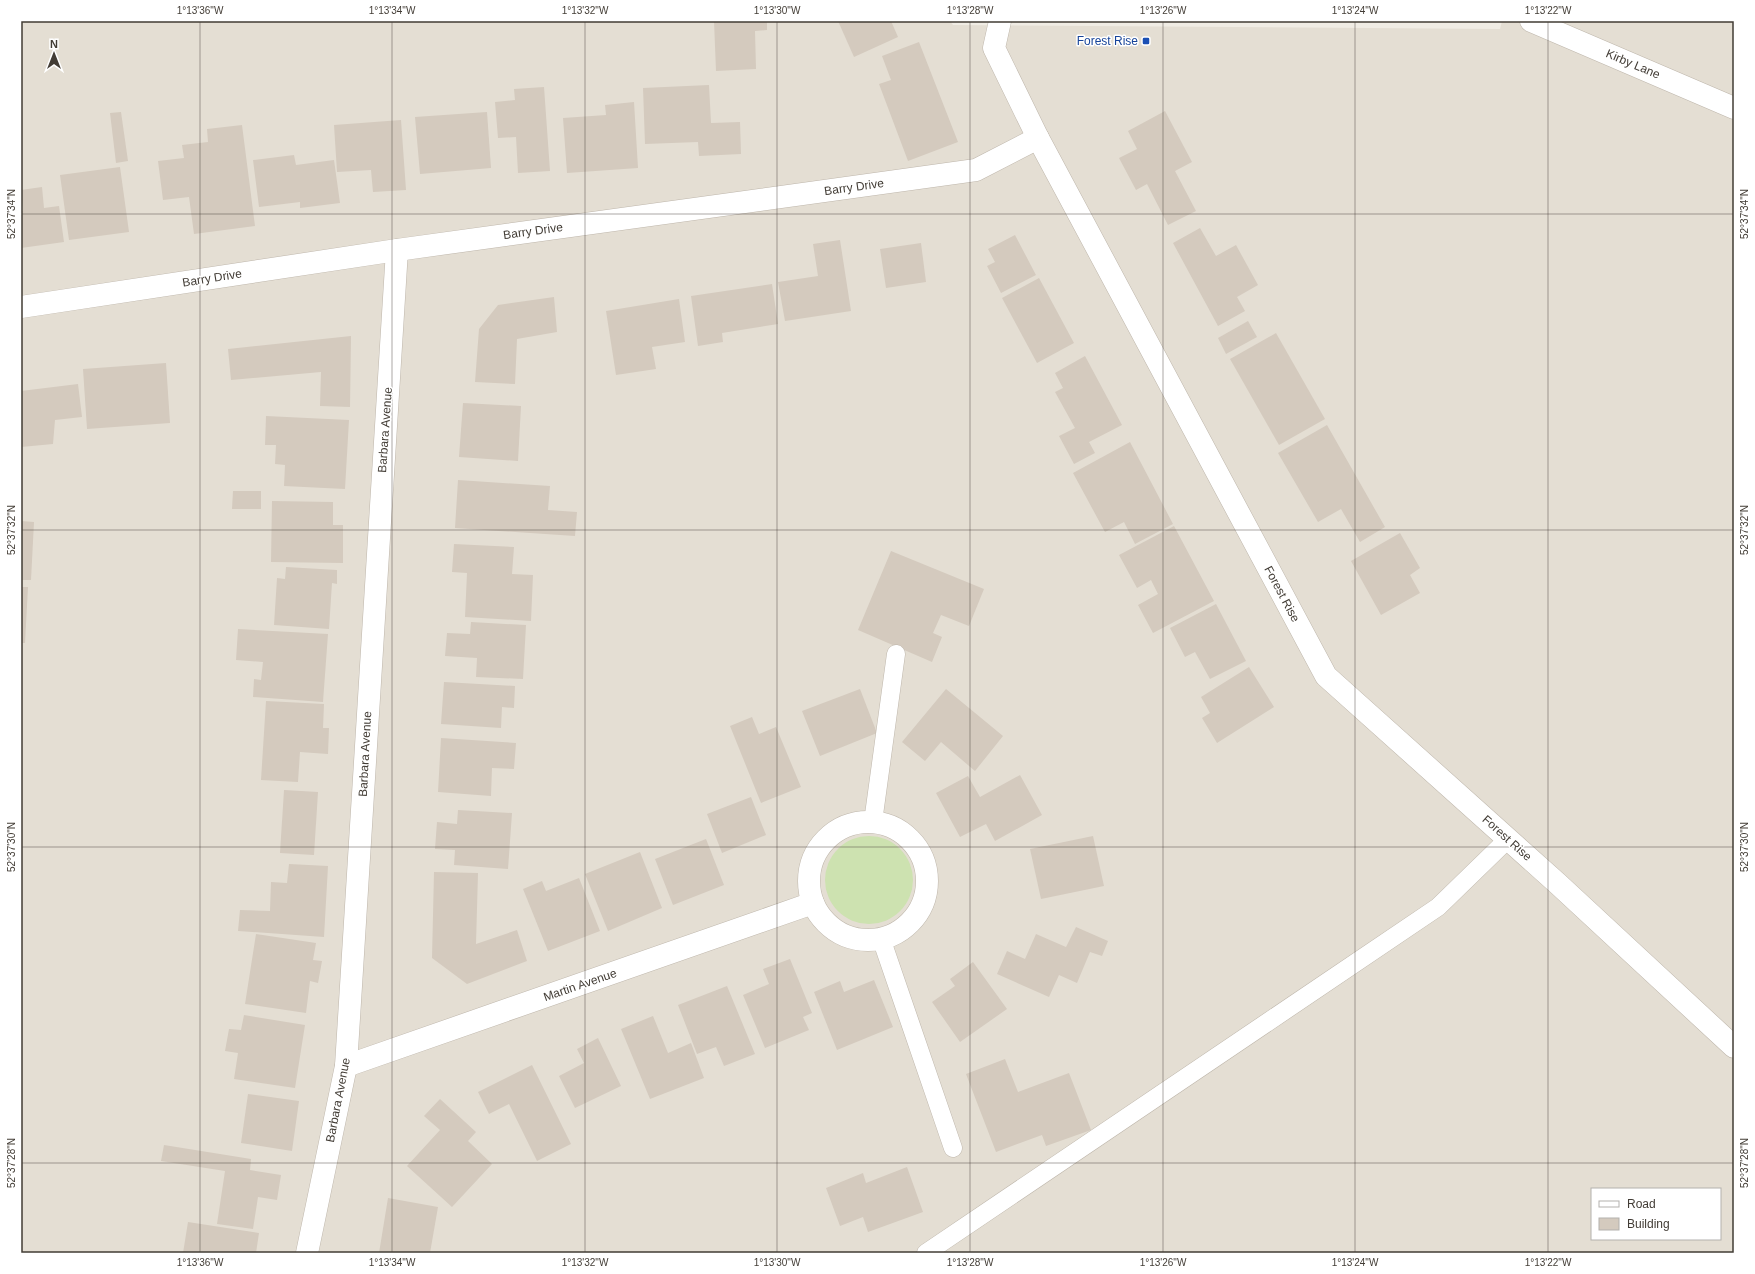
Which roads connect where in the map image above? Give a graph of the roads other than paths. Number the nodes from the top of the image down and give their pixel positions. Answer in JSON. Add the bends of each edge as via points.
{"nodes":[{"id":1,"x":1000,"y":21,"type":"edge"},
{"id":2,"x":1531,"y":21,"type":"edge"},
{"id":3,"x":1734,"y":108,"type":"edge"},
{"id":4,"x":1038,"y":138,"type":"junction"},
{"id":5,"x":397,"y":250,"type":"junction"},
{"id":6,"x":21,"y":307,"type":"edge"},
{"id":7,"x":896,"y":654,"type":"dead end"},
{"id":8,"x":873,"y":822,"type":"junction"},
{"id":9,"x":1508,"y":839,"type":"junction"},
{"id":10,"x":813,"y":903,"type":"junction"},
{"id":11,"x":881,"y":938,"type":"junction"},
{"id":12,"x":1734,"y":1047,"type":"edge"},
{"id":13,"x":346,"y":1066,"type":"junction"},
{"id":14,"x":953,"y":1148,"type":"dead end"},
{"id":15,"x":307,"y":1253,"type":"edge"},
{"id":16,"x":926,"y":1253,"type":"edge"}],
"edges":[{"from":1,"to":4,"type":"street","name":"Forest Rise","via":[[994,48]]},
{"from":2,"to":3,"type":"street","name":"Kirby Lane"},
{"from":4,"to":5,"type":"street","name":"Barry Drive","via":[[976,170]]},
{"from":4,"to":9,"type":"street","name":"Forest Rise","via":[[1326,676]]},
{"from":5,"to":6,"type":"street","name":"Barry Drive"},
{"from":5,"to":13,"type":"street","name":"Barbara Avenue"},
{"from":7,"to":8,"type":"lane"},
{"from":8,"to":10,"type":"street","via":[[853,824],[835,832],[820,846],[811,864],[809,877]]},
{"from":8,"to":11,"type":"street","via":[[892,827],[909,838],[921,854],[927,873],[926,891],[920,910],[908,924],[893,935]]},
{"from":9,"to":12,"type":"street","name":"Forest Rise"},
{"from":9,"to":16,"type":"lane","via":[[1438,907]]},
{"from":10,"to":11,"type":"street","via":[[823,920],[838,932],[855,939]]},
{"from":10,"to":13,"type":"street","name":"Martin Avenue"},
{"from":11,"to":14,"type":"lane"},
{"from":13,"to":15,"type":"street","name":"Barbara Avenue"}]}
